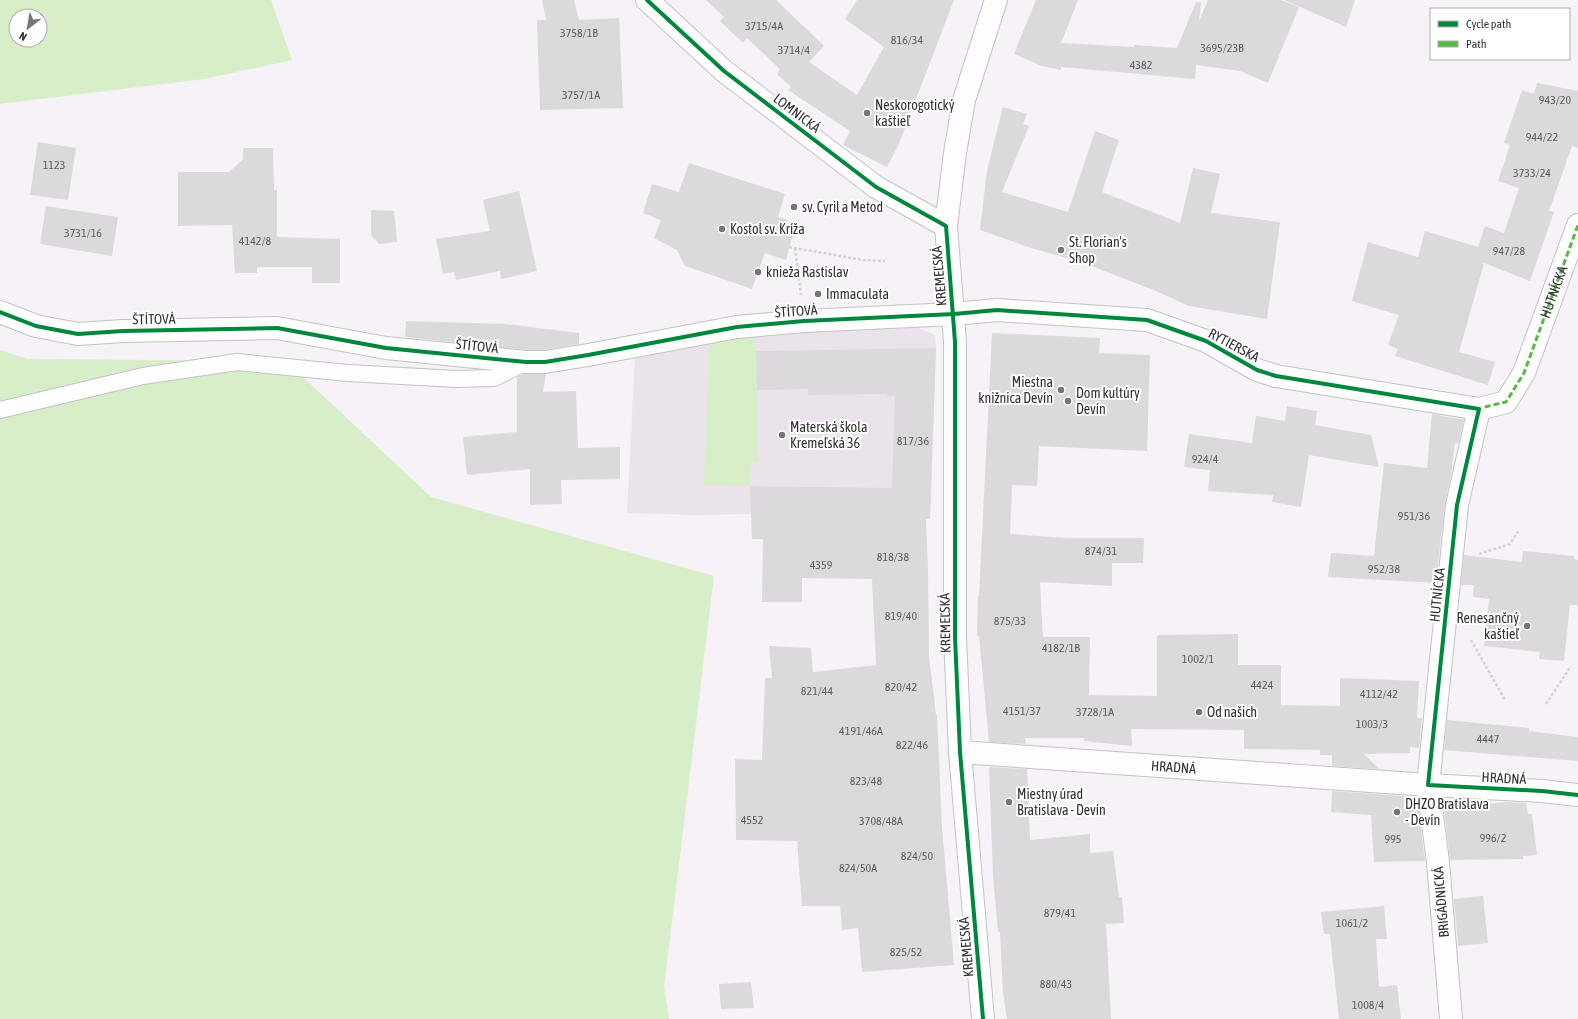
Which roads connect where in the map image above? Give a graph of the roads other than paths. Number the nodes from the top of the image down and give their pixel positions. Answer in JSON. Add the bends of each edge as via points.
{"nodes":[{"id":1,"x":647,"y":0,"type":"edge"},
{"id":2,"x":996,"y":0,"type":"edge"},
{"id":3,"x":1578,"y":224,"type":"edge"},
{"id":4,"x":946,"y":226,"type":"junction"},
{"id":5,"x":0,"y":312,"type":"edge"},
{"id":6,"x":954,"y":314,"type":"junction"},
{"id":7,"x":526,"y":362,"type":"junction"},
{"id":8,"x":1479,"y":409,"type":"junction"},
{"id":9,"x":0,"y":410,"type":"edge"},
{"id":10,"x":960,"y":752,"type":"junction"},
{"id":11,"x":1428,"y":785,"type":"junction"},
{"id":12,"x":1578,"y":795,"type":"edge"},
{"id":13,"x":983,"y":1019,"type":"edge"},
{"id":14,"x":1451,"y":1019,"type":"edge"}],
"edges":[{"from":1,"to":4,"type":"street","name":"LOMNICKÁ","via":[[724,71],[876,186]]},
{"from":2,"to":4,"type":"street","name":"KREMEĽSKÁ","via":[[964,100]]},
{"from":3,"to":8,"type":"street","name":"HUTNÍCKA","via":[[1524,373],[1506,402]]},
{"from":4,"to":6,"type":"street","name":"KREMEĽSKÁ"},
{"from":5,"to":7,"type":"street","name":"ŠTÍTOVÁ","via":[[36,326],[78,334],[277,328],[386,348]]},
{"from":6,"to":7,"type":"street","name":"ŠTÍTOVÁ","via":[[737,327],[588,355],[545,362]]},
{"from":6,"to":8,"type":"street","name":"RYTIERSKA","via":[[997,310],[1147,320],[1206,340],[1257,370],[1276,376]]},
{"from":6,"to":10,"type":"street","name":"KREMEĽSKÁ","via":[[955,637]]},
{"from":7,"to":9,"type":"lane","via":[[494,378],[456,379],[348,373],[237,362],[142,376]]},
{"from":8,"to":11,"type":"street","name":"HUTNÍCKA","via":[[1457,505]]},
{"from":10,"to":11,"type":"street","name":"HRADNÁ"},
{"from":10,"to":13,"type":"street","name":"KREMEĽSKÁ"},
{"from":11,"to":12,"type":"street","name":"HRADNÁ"},
{"from":11,"to":14,"type":"street","name":"BRIGÁDNICKÁ","via":[[1438,862]]}]}
